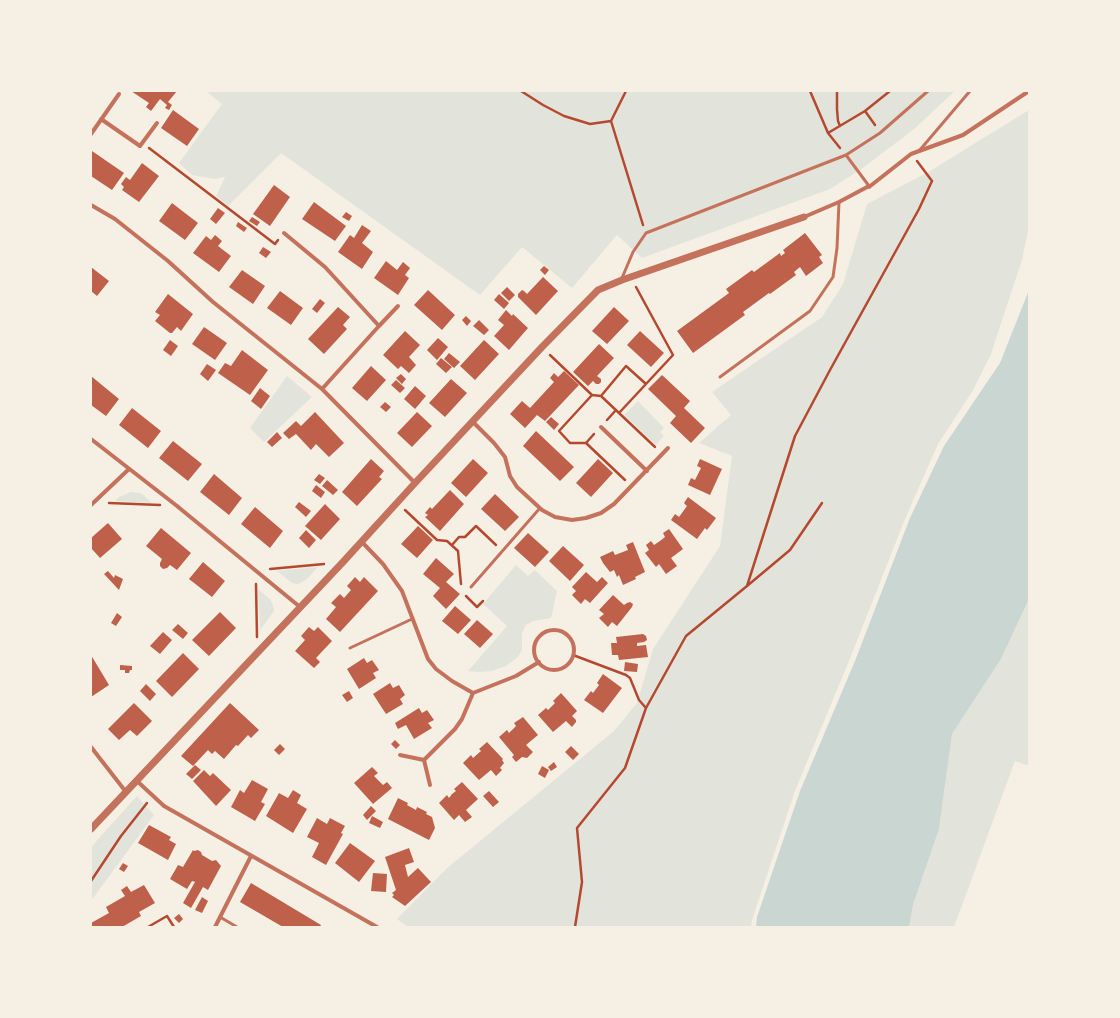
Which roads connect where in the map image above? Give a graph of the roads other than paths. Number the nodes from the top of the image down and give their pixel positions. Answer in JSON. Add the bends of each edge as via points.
{"nodes":[{"id":1,"x":928,"y":91,"type":"edge"},
{"id":2,"x":970,"y":91,"type":"edge"},
{"id":3,"x":1029,"y":91,"type":"edge"},
{"id":4,"x":119,"y":94,"type":"dead end"},
{"id":5,"x":101,"y":119,"type":"junction"},
{"id":6,"x":157,"y":123,"type":"dead end"},
{"id":7,"x":91,"y":134,"type":"edge"},
{"id":8,"x":919,"y":151,"type":"junction"},
{"id":9,"x":846,"y":155,"type":"junction"},
{"id":10,"x":869,"y":186,"type":"junction"},
{"id":11,"x":838,"y":202,"type":"junction"},
{"id":12,"x":91,"y":205,"type":"edge"},
{"id":13,"x":804,"y":217,"type":"joint"},
{"id":14,"x":284,"y":233,"type":"road end"},
{"id":15,"x":622,"y":280,"type":"junction"},
{"id":16,"x":398,"y":306,"type":"dead end"},
{"id":17,"x":379,"y":326,"type":"junction"},
{"id":18,"x":720,"y":376,"type":"dead end"},
{"id":19,"x":322,"y":389,"type":"junction"},
{"id":20,"x":473,"y":422,"type":"junction"},
{"id":21,"x":601,"y":427,"type":"road end"},
{"id":22,"x":91,"y":439,"type":"edge"},
{"id":23,"x":668,"y":448,"type":"dead end"},
{"id":24,"x":129,"y":469,"type":"junction"},
{"id":25,"x":646,"y":471,"type":"junction"},
{"id":26,"x":415,"y":483,"type":"junction"},
{"id":27,"x":93,"y":504,"type":"edge"},
{"id":28,"x":540,"y":508,"type":"junction"},
{"id":29,"x":361,"y":541,"type":"junction"},
{"id":30,"x":471,"y":587,"type":"dead end"},
{"id":31,"x":300,"y":607,"type":"junction"},
{"id":32,"x":412,"y":619,"type":"junction"},
{"id":33,"x":350,"y":648,"type":"dead end"},
{"id":34,"x":539,"y":662,"type":"junction"},
{"id":35,"x":474,"y":693,"type":"junction"},
{"id":36,"x":91,"y":747,"type":"edge"},
{"id":37,"x":400,"y":755,"type":"dead end"},
{"id":38,"x":424,"y":760,"type":"junction"},
{"id":39,"x":137,"y":781,"type":"junction"},
{"id":40,"x":430,"y":784,"type":"dead end"},
{"id":41,"x":126,"y":792,"type":"junction"},
{"id":42,"x":91,"y":829,"type":"edge"},
{"id":43,"x":251,"y":856,"type":"junction"},
{"id":44,"x":220,"y":917,"type":"junction"},
{"id":45,"x":215,"y":927,"type":"edge"},
{"id":46,"x":236,"y":927,"type":"edge"},
{"id":47,"x":377,"y":927,"type":"edge"}],
"edges":[{"from":1,"to":9,"type":"lane","via":[[880,133]]},
{"from":2,"to":8,"type":"lane"},
{"from":3,"to":8,"type":"street","via":[[963,135]]},
{"from":4,"to":5,"type":"street"},
{"from":5,"to":6,"type":"street","via":[[140,146]]},
{"from":5,"to":7,"type":"street"},
{"from":8,"to":10,"type":"street"},
{"from":9,"to":10,"type":"lane"},
{"from":9,"to":15,"type":"lane","via":[[646,233],[633,252]]},
{"from":10,"to":11,"type":"street"},
{"from":11,"to":13,"type":"street"},
{"from":11,"to":18,"type":"lane","via":[[837,248],[833,277],[810,311]]},
{"from":12,"to":19,"type":"street","via":[[115,219],[168,261],[213,302]]},
{"from":13,"to":15,"type":"street"},
{"from":14,"to":17,"type":"street","via":[[325,267]]},
{"from":15,"to":20,"type":"street","via":[[598,290]]},
{"from":16,"to":17,"type":"street"},
{"from":17,"to":19,"type":"street"},
{"from":19,"to":26,"type":"street"},
{"from":20,"to":26,"type":"street"},
{"from":20,"to":28,"type":"street","via":[[505,456],[516,487]]},
{"from":21,"to":25,"type":"street"},
{"from":22,"to":24,"type":"street"},
{"from":23,"to":25,"type":"street"},
{"from":24,"to":27,"type":"street"},
{"from":24,"to":31,"type":"street"},
{"from":25,"to":28,"type":"street","via":[[614,504],[601,513],[572,520],[556,517]]},
{"from":26,"to":29,"type":"street"},
{"from":28,"to":30,"type":"lane"},
{"from":29,"to":31,"type":"street"},
{"from":29,"to":32,"type":"street","via":[[383,564],[402,591]]},
{"from":31,"to":39,"type":"street"},
{"from":32,"to":33,"type":"lane"},
{"from":32,"to":35,"type":"street","via":[[428,659],[436,669]]},
{"from":34,"to":34,"type":"street","via":[[534,651],[538,638],[548,631],[555,630],[567,635],[573,646],[573,654],[568,664],[556,670],[544,667]]},
{"from":34,"to":35,"type":"street","via":[[516,676]]},
{"from":35,"to":38,"type":"street","via":[[455,729]]},
{"from":36,"to":41,"type":"street"},
{"from":37,"to":38,"type":"street"},
{"from":38,"to":40,"type":"street"},
{"from":39,"to":41,"type":"street"},
{"from":39,"to":43,"type":"street","via":[[164,806]]},
{"from":41,"to":42,"type":"street"},
{"from":43,"to":44,"type":"street"},
{"from":43,"to":47,"type":"street"},
{"from":44,"to":45,"type":"street"},
{"from":44,"to":46,"type":"lane"}]}
